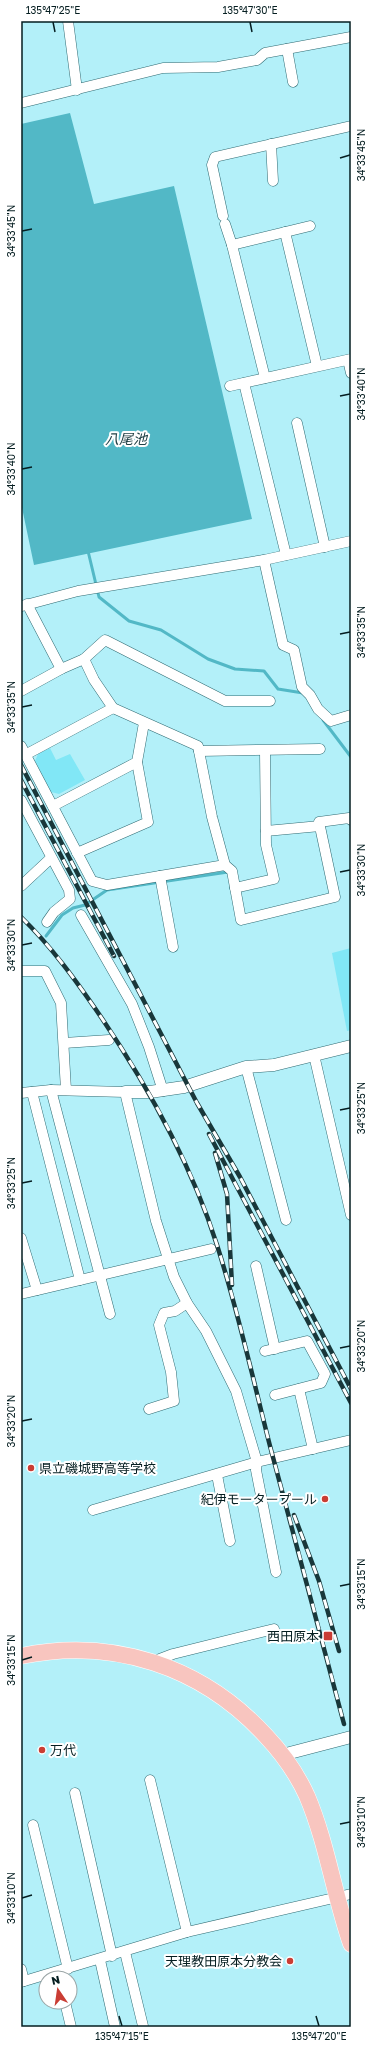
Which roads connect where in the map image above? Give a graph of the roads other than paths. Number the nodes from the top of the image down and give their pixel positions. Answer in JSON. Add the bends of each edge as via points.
{"nodes":[{"id":1,"x":68,"y":21,"type":"edge"},
{"id":2,"x":351,"y":37,"type":"edge"},
{"id":3,"x":286,"y":49,"type":"junction"},
{"id":4,"x":293,"y":82,"type":"dead end"},
{"id":5,"x":77,"y":90,"type":"junction"},
{"id":6,"x":21,"y":103,"type":"edge"},
{"id":7,"x":351,"y":126,"type":"edge"},
{"id":8,"x":271,"y":144,"type":"junction"},
{"id":9,"x":273,"y":181,"type":"dead end"},
{"id":10,"x":310,"y":226,"type":"dead end"},
{"id":11,"x":285,"y":232,"type":"junction"},
{"id":12,"x":232,"y":245,"type":"junction"},
{"id":13,"x":349,"y":359,"type":"edge"},
{"id":14,"x":317,"y":366,"type":"junction"},
{"id":15,"x":351,"y":374,"type":"edge"},
{"id":16,"x":265,"y":378,"type":"junction"},
{"id":17,"x":244,"y":383,"type":"junction"},
{"id":18,"x":230,"y":386,"type":"dead end"},
{"id":19,"x":297,"y":423,"type":"dead end"},
{"id":20,"x":351,"y":541,"type":"edge"},
{"id":21,"x":325,"y":546,"type":"junction"},
{"id":22,"x":286,"y":555,"type":"junction"},
{"id":23,"x":264,"y":560,"type":"junction"},
{"id":24,"x":24,"y":605,"type":"edge"},
{"id":25,"x":84,"y":659,"type":"junction"},
{"id":26,"x":61,"y":669,"type":"junction"},
{"id":27,"x":21,"y":691,"type":"edge"},
{"id":28,"x":270,"y":701,"type":"dead end"},
{"id":29,"x":113,"y":708,"type":"junction"},
{"id":30,"x":351,"y":715,"type":"edge"},
{"id":31,"x":144,"y":723,"type":"junction"},
{"id":32,"x":320,"y":749,"type":"dead end"},
{"id":33,"x":23,"y":750,"type":"edge"},
{"id":34,"x":199,"y":751,"type":"junction"},
{"id":35,"x":265,"y":751,"type":"junction"},
{"id":36,"x":137,"y":762,"type":"junction"},
{"id":37,"x":53,"y":806,"type":"junction"},
{"id":38,"x":22,"y":807,"type":"edge"},
{"id":39,"x":351,"y":820,"type":"edge"},
{"id":40,"x":320,"y":826,"type":"junction"},
{"id":41,"x":266,"y":831,"type":"junction"},
{"id":42,"x":77,"y":853,"type":"junction"},
{"id":43,"x":51,"y":858,"type":"junction"},
{"id":44,"x":225,"y":865,"type":"junction"},
{"id":45,"x":161,"y":880,"type":"junction"},
{"id":46,"x":21,"y":886,"type":"edge"},
{"id":47,"x":235,"y":888,"type":"junction"},
{"id":48,"x":81,"y":915,"type":"dead end"},
{"id":49,"x":47,"y":922,"type":"dead end"},
{"id":50,"x":173,"y":947,"type":"dead end"},
{"id":51,"x":21,"y":971,"type":"edge"},
{"id":52,"x":109,"y":1040,"type":"dead end"},
{"id":53,"x":64,"y":1044,"type":"junction"},
{"id":54,"x":351,"y":1046,"type":"edge"},
{"id":55,"x":314,"y":1055,"type":"junction"},
{"id":56,"x":246,"y":1068,"type":"junction"},
{"id":57,"x":51,"y":1090,"type":"junction"},
{"id":58,"x":66,"y":1090,"type":"junction"},
{"id":59,"x":163,"y":1091,"type":"junction"},
{"id":60,"x":32,"y":1092,"type":"junction"},
{"id":61,"x":125,"y":1092,"type":"junction"},
{"id":62,"x":21,"y":1093,"type":"edge"},
{"id":63,"x":351,"y":1215,"type":"edge"},
{"id":64,"x":286,"y":1220,"type":"dead end"},
{"id":65,"x":21,"y":1238,"type":"edge"},
{"id":66,"x":211,"y":1249,"type":"dead end"},
{"id":67,"x":24,"y":1259,"type":"edge"},
{"id":68,"x":167,"y":1259,"type":"junction"},
{"id":69,"x":256,"y":1266,"type":"dead end"},
{"id":70,"x":99,"y":1276,"type":"junction"},
{"id":71,"x":80,"y":1280,"type":"junction"},
{"id":72,"x":37,"y":1290,"type":"junction"},
{"id":73,"x":21,"y":1294,"type":"edge"},
{"id":74,"x":187,"y":1303,"type":"junction"},
{"id":75,"x":110,"y":1314,"type":"dead end"},
{"id":76,"x":300,"y":1389,"type":"junction"},
{"id":77,"x":275,"y":1395,"type":"dead end"},
{"id":78,"x":149,"y":1408,"type":"dead end"},
{"id":79,"x":351,"y":1440,"type":"edge"},
{"id":80,"x":313,"y":1449,"type":"junction"},
{"id":81,"x":257,"y":1462,"type":"junction"},
{"id":82,"x":217,"y":1475,"type":"junction"},
{"id":83,"x":92,"y":1510,"type":"dead end"},
{"id":84,"x":230,"y":1541,"type":"dead end"},
{"id":85,"x":276,"y":1572,"type":"dead end"},
{"id":86,"x":274,"y":1629,"type":"dead end"},
{"id":87,"x":21,"y":1656,"type":"edge"},
{"id":88,"x":152,"y":1662,"type":"junction"},
{"id":89,"x":351,"y":1737,"type":"edge"},
{"id":90,"x":282,"y":1755,"type":"junction"},
{"id":91,"x":150,"y":1780,"type":"dead end"},
{"id":92,"x":75,"y":1793,"type":"dead end"},
{"id":93,"x":33,"y":1825,"type":"dead end"},
{"id":94,"x":344,"y":1895,"type":"edge"},
{"id":95,"x":188,"y":1932,"type":"junction"},
{"id":96,"x":351,"y":1944,"type":"edge"},
{"id":97,"x":125,"y":1952,"type":"junction"},
{"id":98,"x":112,"y":1956,"type":"junction"},
{"id":99,"x":100,"y":1960,"type":"junction"},
{"id":100,"x":21,"y":1969,"type":"edge"},
{"id":101,"x":61,"y":1970,"type":"edge"},
{"id":102,"x":71,"y":1970,"type":"edge"},
{"id":103,"x":38,"y":1978,"type":"edge"},
{"id":104,"x":22,"y":1982,"type":"edge"},
{"id":105,"x":67,"y":2010,"type":"edge"},
{"id":106,"x":143,"y":2026,"type":"edge"},
{"id":107,"x":72,"y":2027,"type":"edge"},
{"id":108,"x":115,"y":2027,"type":"edge"}],
"edges":[{"from":1,"to":5,"type":"street"},
{"from":2,"to":3,"type":"street"},
{"from":3,"to":4,"type":"street"},
{"from":3,"to":5,"type":"street","via":[[265,53],[257,60],[218,67],[163,68]]},
{"from":5,"to":6,"type":"street"},
{"from":7,"to":8,"type":"street"},
{"from":8,"to":9,"type":"street"},
{"from":8,"to":12,"type":"street","via":[[215,156],[212,165]]},
{"from":10,"to":11,"type":"street"},
{"from":11,"to":12,"type":"street"},
{"from":11,"to":14,"type":"street"},
{"from":12,"to":16,"type":"street"},
{"from":13,"to":14,"type":"street"},
{"from":13,"to":15,"type":"street"},
{"from":14,"to":16,"type":"street"},
{"from":16,"to":17,"type":"street"},
{"from":17,"to":18,"type":"street"},
{"from":17,"to":22,"type":"street"},
{"from":19,"to":21,"type":"street"},
{"from":20,"to":21,"type":"street"},
{"from":21,"to":22,"type":"street"},
{"from":22,"to":23,"type":"street"},
{"from":23,"to":24,"type":"street","via":[[78,591]]},
{"from":23,"to":30,"type":"street","via":[[283,646],[294,650],[302,687],[318,709],[331,721]]},
{"from":24,"to":26,"type":"street"},
{"from":25,"to":26,"type":"street"},
{"from":25,"to":28,"type":"street","via":[[105,640],[225,701]]},
{"from":25,"to":29,"type":"street","via":[[94,680]]},
{"from":26,"to":27,"type":"street"},
{"from":29,"to":31,"type":"street"},
{"from":29,"to":33,"type":"street"},
{"from":31,"to":34,"type":"street","via":[[198,746]]},
{"from":31,"to":36,"type":"street"},
{"from":32,"to":35,"type":"street"},
{"from":33,"to":37,"type":"street"},
{"from":34,"to":35,"type":"street"},
{"from":34,"to":44,"type":"street","via":[[212,818]]},
{"from":35,"to":41,"type":"street"},
{"from":36,"to":37,"type":"street"},
{"from":36,"to":42,"type":"street","via":[[148,822]]},
{"from":37,"to":42,"type":"street"},
{"from":38,"to":43,"type":"street"},
{"from":39,"to":40,"type":"street","via":[[349,818],[319,822]]},
{"from":40,"to":41,"type":"street"},
{"from":40,"to":47,"type":"street","via":[[335,897],[241,920]]},
{"from":41,"to":47,"type":"street","via":[[266,845],[274,879]]},
{"from":42,"to":45,"type":"street","via":[[92,881],[107,885]]},
{"from":43,"to":46,"type":"street"},
{"from":43,"to":49,"type":"street","via":[[69,890],[70,899],[54,912]]},
{"from":44,"to":45,"type":"street"},
{"from":44,"to":47,"type":"street","via":[[232,871]]},
{"from":45,"to":50,"type":"street"},
{"from":48,"to":59,"type":"street","via":[[132,1004],[150,1047]]},
{"from":51,"to":53,"type":"street","via":[[45,971],[61,1003]]},
{"from":52,"to":53,"type":"street"},
{"from":53,"to":58,"type":"street"},
{"from":54,"to":55,"type":"street"},
{"from":55,"to":56,"type":"street","via":[[274,1065]]},
{"from":55,"to":63,"type":"street"},
{"from":56,"to":59,"type":"street"},
{"from":56,"to":64,"type":"street"},
{"from":57,"to":58,"type":"street"},
{"from":57,"to":60,"type":"street"},
{"from":57,"to":70,"type":"street"},
{"from":58,"to":61,"type":"street"},
{"from":59,"to":61,"type":"street"},
{"from":60,"to":62,"type":"street"},
{"from":60,"to":71,"type":"street"},
{"from":61,"to":68,"type":"street"},
{"from":65,"to":67,"type":"street"},
{"from":66,"to":68,"type":"street"},
{"from":67,"to":72,"type":"street"},
{"from":68,"to":70,"type":"street"},
{"from":68,"to":74,"type":"street"},
{"from":69,"to":76,"type":"street","via":[[270,1350],[307,1342],[325,1374],[321,1383]]},
{"from":70,"to":71,"type":"street"},
{"from":70,"to":75,"type":"street"},
{"from":71,"to":72,"type":"street"},
{"from":72,"to":73,"type":"street"},
{"from":74,"to":78,"type":"street","via":[[175,1311],[164,1313],[160,1324],[171,1372],[174,1401]]},
{"from":74,"to":81,"type":"street","via":[[206,1331],[236,1391]]},
{"from":76,"to":77,"type":"street"},
{"from":76,"to":80,"type":"street"},
{"from":79,"to":80,"type":"street"},
{"from":80,"to":81,"type":"street"},
{"from":81,"to":82,"type":"street"},
{"from":81,"to":85,"type":"street","via":[[256,1470]]},
{"from":82,"to":83,"type":"street"},
{"from":82,"to":84,"type":"street"},
{"from":86,"to":88,"type":"street","via":[[173,1654]]},
{"from":87,"to":88,"type":"main road","via":[[79,1649],[124,1654]]},
{"from":88,"to":90,"type":"main road","via":[[184,1674],[234,1704]]},
{"from":89,"to":90,"type":"street"},
{"from":90,"to":94,"type":"main road","via":[[306,1794]]},
{"from":91,"to":95,"type":"street"},
{"from":92,"to":98,"type":"street"},
{"from":93,"to":101,"type":"street"},
{"from":94,"to":95,"type":"street"},
{"from":94,"to":96,"type":"main road"},
{"from":95,"to":97,"type":"street"},
{"from":97,"to":98,"type":"street"},
{"from":97,"to":106,"type":"street"},
{"from":98,"to":99,"type":"street"},
{"from":99,"to":102,"type":"street"},
{"from":99,"to":108,"type":"street"},
{"from":100,"to":104,"type":"street"},
{"from":103,"to":104,"type":"street"},
{"from":105,"to":107,"type":"street"}]}
